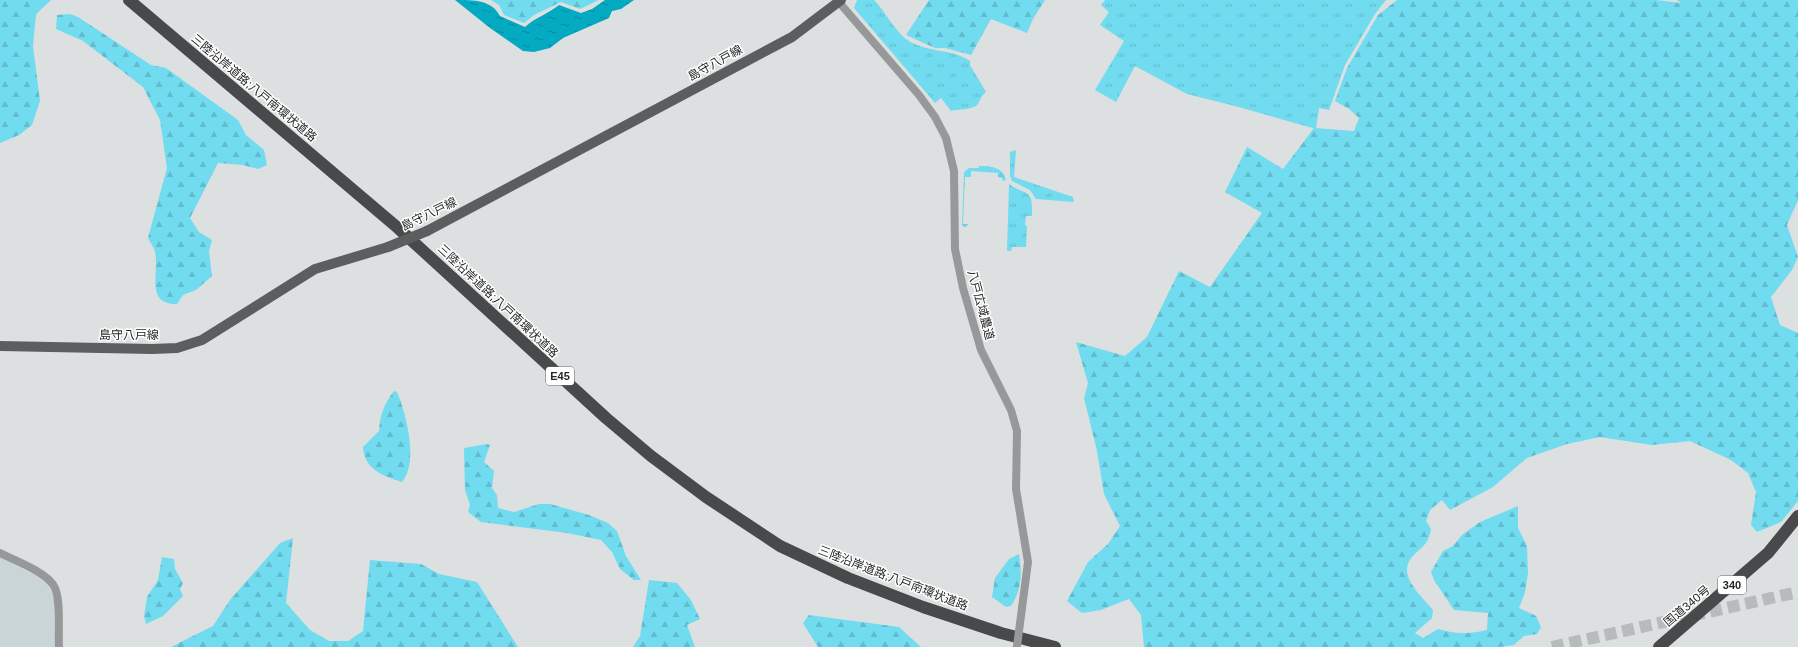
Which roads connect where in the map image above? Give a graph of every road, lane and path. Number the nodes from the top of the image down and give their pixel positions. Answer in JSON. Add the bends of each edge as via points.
{"nodes":[{"id":1,"x":129,"y":0,"type":"edge"},
{"id":2,"x":839,"y":1,"type":"edge"},
{"id":3,"x":0,"y":346,"type":"edge"},
{"id":4,"x":1798,"y":516,"type":"edge"},
{"id":5,"x":0,"y":553,"type":"edge"},
{"id":6,"x":1016,"y":646,"type":"edge"},
{"id":7,"x":58,"y":647,"type":"edge"},
{"id":8,"x":1055,"y":647,"type":"edge"},
{"id":9,"x":1659,"y":647,"type":"edge"}],
"edges":[{"from":1,"to":8,"type":"highway","name":"三陸沿岸道路;八戸南環状道路","number":"E45","via":[[398,228],[606,418],[706,497],[780,546],[848,578],[922,607],[1000,633]]},
{"from":2,"to":3,"type":"main road","name":"島守八戸線","bridge":true,"via":[[792,37],[427,231],[388,247],[315,269],[217,331],[190,345],[152,349]]},
{"from":2,"to":6,"type":"street","name":"八戸広域農道","bridge":true,"via":[[919,95],[936,117],[946,138],[954,171],[955,249],[963,288],[981,350],[1011,410],[1017,430],[1016,489],[1028,562]]},
{"from":4,"to":9,"type":"highway","name":"国道340号","number":"340","via":[[1768,553]]},
{"from":5,"to":7,"type":"street","via":[[52,583],[57,595]]}]}
